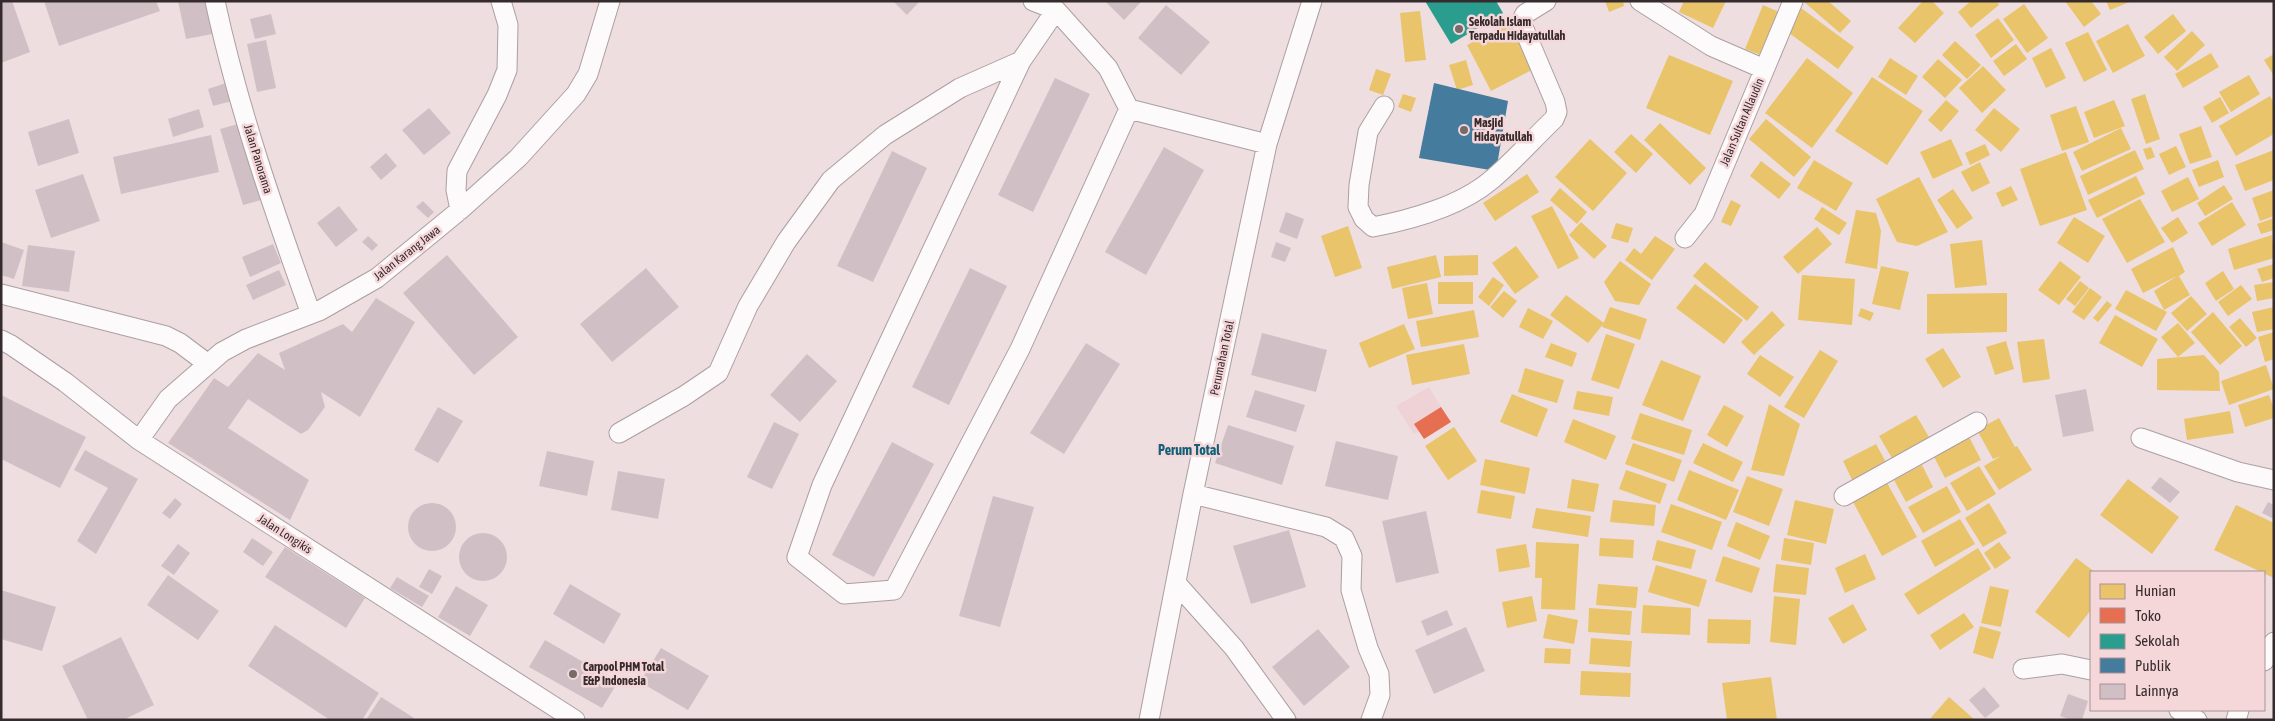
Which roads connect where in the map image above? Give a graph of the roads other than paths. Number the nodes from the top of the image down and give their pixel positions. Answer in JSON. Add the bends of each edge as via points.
{"nodes":[{"id":1,"x":215,"y":1,"type":"edge"},
{"id":2,"x":501,"y":1,"type":"edge"},
{"id":3,"x":610,"y":1,"type":"edge"},
{"id":4,"x":1033,"y":1,"type":"edge"},
{"id":5,"x":1312,"y":1,"type":"edge"},
{"id":6,"x":1546,"y":1,"type":"edge"},
{"id":7,"x":1640,"y":1,"type":"edge"},
{"id":8,"x":1793,"y":1,"type":"edge"},
{"id":9,"x":1056,"y":10,"type":"junction"},
{"id":10,"x":1021,"y":61,"type":"junction"},
{"id":11,"x":1764,"y":69,"type":"junction"},
{"id":12,"x":1384,"y":106,"type":"dead end"},
{"id":13,"x":1129,"y":110,"type":"junction"},
{"id":14,"x":1267,"y":144,"type":"junction"},
{"id":15,"x":460,"y":210,"type":"junction"},
{"id":16,"x":1685,"y":238,"type":"dead end"},
{"id":17,"x":1,"y":294,"type":"edge"},
{"id":18,"x":311,"y":314,"type":"junction"},
{"id":19,"x":1,"y":340,"type":"edge"},
{"id":20,"x":208,"y":364,"type":"junction"},
{"id":21,"x":1977,"y":422,"type":"dead end"},
{"id":22,"x":620,"y":433,"type":"dead end"},
{"id":23,"x":2141,"y":438,"type":"dead end"},
{"id":24,"x":139,"y":440,"type":"junction"},
{"id":25,"x":2274,"y":480,"type":"edge"},
{"id":26,"x":1193,"y":494,"type":"junction"},
{"id":27,"x":1844,"y":496,"type":"dead end"},
{"id":28,"x":1176,"y":583,"type":"junction"},
{"id":29,"x":2274,"y":642,"type":"edge"},
{"id":30,"x":2265,"y":658,"type":"edge"},
{"id":31,"x":2023,"y":669,"type":"dead end"},
{"id":32,"x":2090,"y":670,"type":"edge"},
{"id":33,"x":2180,"y":711,"type":"edge"},
{"id":34,"x":575,"y":720,"type":"edge"},
{"id":35,"x":1149,"y":720,"type":"edge"},
{"id":36,"x":1286,"y":720,"type":"edge"},
{"id":37,"x":1371,"y":720,"type":"edge"},
{"id":38,"x":2197,"y":720,"type":"edge"}],
"edges":[{"from":1,"to":18,"type":"street","name":"Jalan Panorama","via":[[229,65]]},
{"from":2,"to":15,"type":"street","via":[[508,25],[507,70],[457,171]]},
{"from":3,"to":15,"type":"street","name":"Jalan Karang Jawa","via":[[588,74],[576,94],[518,158]]},
{"from":4,"to":9,"type":"street"},
{"from":5,"to":14,"type":"street","name":"Perumahan Total"},
{"from":6,"to":12,"type":"street","via":[[1525,14],[1521,22],[1555,102],[1557,112],[1554,119],[1490,182],[1461,199],[1416,217],[1373,227],[1358,207],[1359,185],[1368,132]]},
{"from":7,"to":11,"type":"street","via":[[1712,46]]},
{"from":8,"to":11,"type":"street","name":"Jalan Sultan Allaudin"},
{"from":9,"to":10,"type":"street"},
{"from":9,"to":13,"type":"street","via":[[1108,68]]},
{"from":10,"to":13,"type":"street","via":[[822,485],[797,557],[844,594],[894,590],[1020,349]]},
{"from":10,"to":22,"type":"street","via":[[960,88],[884,135],[831,180],[786,242],[748,306],[718,372]]},
{"from":11,"to":16,"type":"street","name":"Jalan Sultan Allaudin","via":[[1704,214]]},
{"from":13,"to":14,"type":"street"},
{"from":14,"to":26,"type":"street","name":"Perumahan Total"},
{"from":15,"to":18,"type":"street","name":"Jalan Karang Jawa","via":[[377,278]]},
{"from":17,"to":20,"type":"street","via":[[166,336]]},
{"from":18,"to":20,"type":"street","name":"Jalan Karang Jawa","via":[[246,339]]},
{"from":19,"to":24,"type":"street","name":"Jalan Longikis","via":[[65,382]]},
{"from":20,"to":24,"type":"street","name":"Jalan Karang Jawa","via":[[168,399]]},
{"from":21,"to":27,"type":"street"},
{"from":23,"to":25,"type":"street","via":[[2238,472]]},
{"from":24,"to":34,"type":"street","name":"Jalan Longikis"},
{"from":26,"to":28,"type":"street","name":"Perumahan Total"},
{"from":26,"to":37,"type":"street","via":[[1326,527],[1344,538],[1352,556],[1351,590],[1379,674],[1380,695]]},
{"from":28,"to":35,"type":"street","name":"Perumahan Total"},
{"from":28,"to":36,"type":"street","via":[[1234,648]]},
{"from":29,"to":30,"type":"street"},
{"from":31,"to":32,"type":"street","via":[[2062,664]]},
{"from":33,"to":38,"type":"street"}]}
